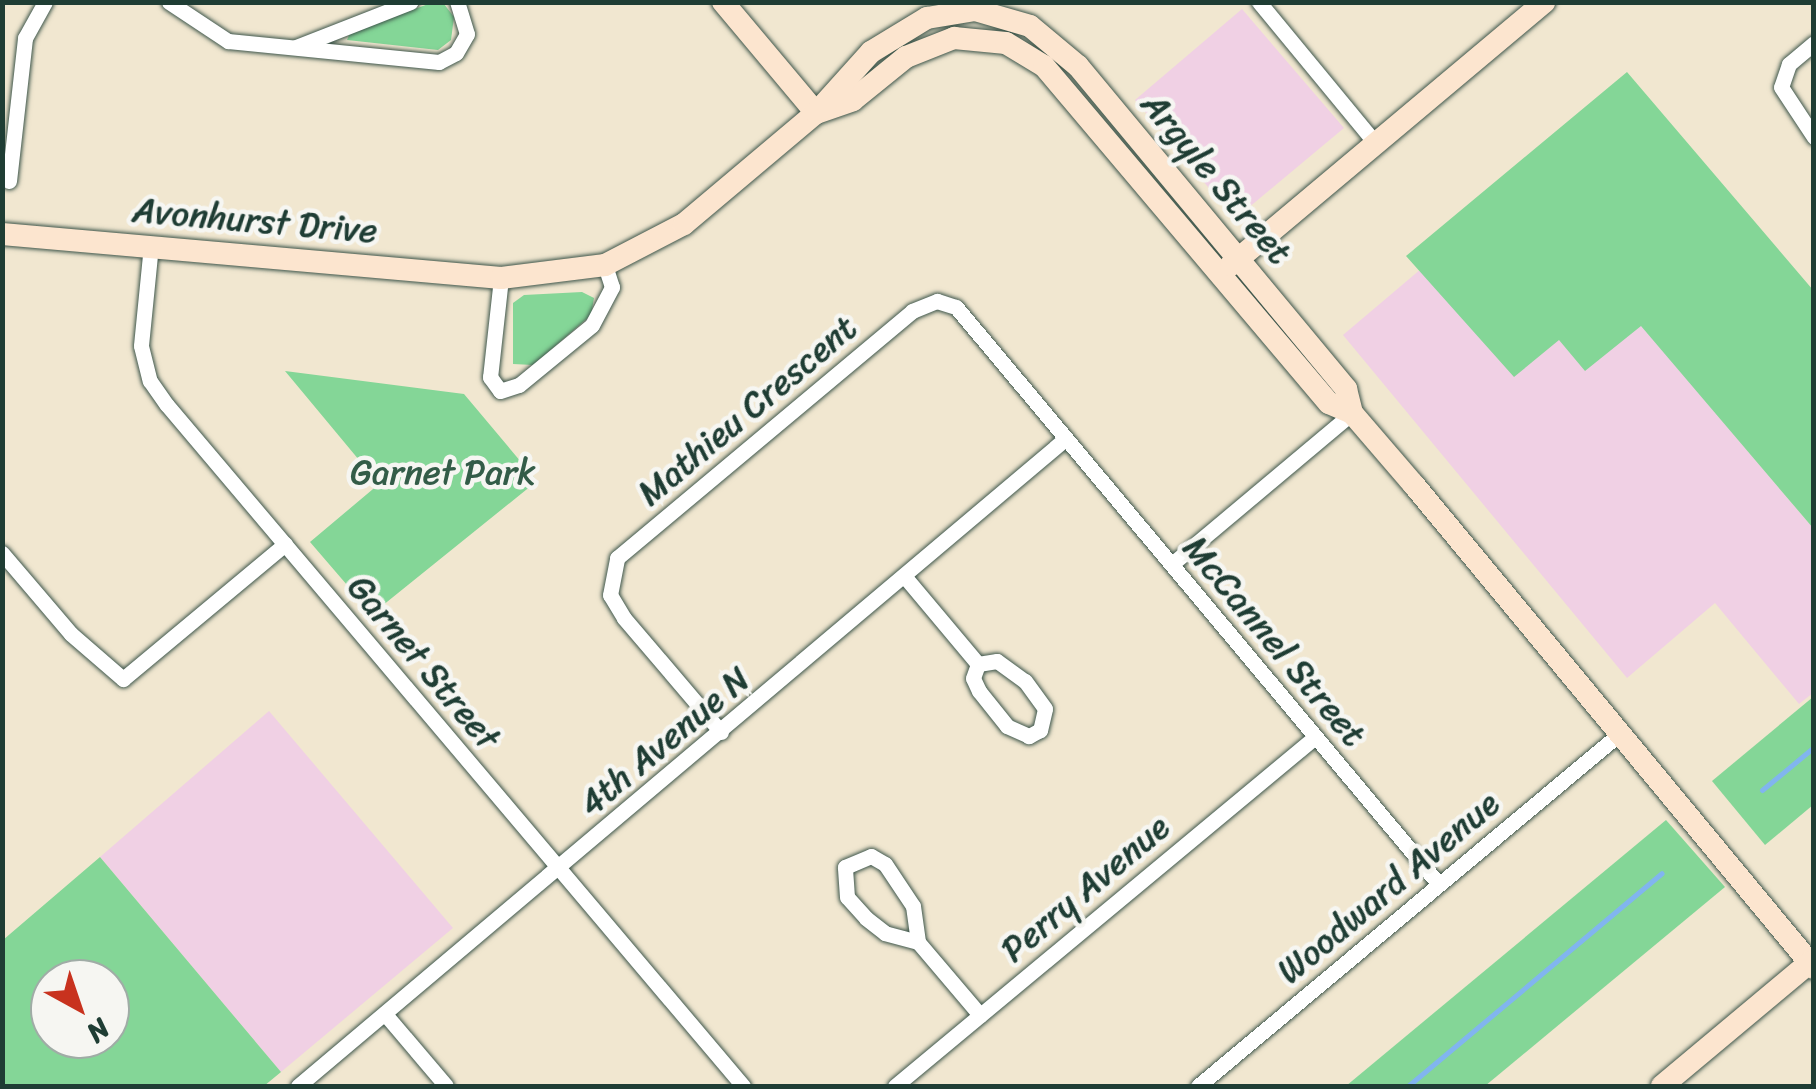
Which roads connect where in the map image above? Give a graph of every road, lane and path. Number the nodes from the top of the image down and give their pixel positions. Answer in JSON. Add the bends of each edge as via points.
{"nodes":[{"id":1,"x":45,"y":2,"type":"edge"},
{"id":2,"x":169,"y":2,"type":"edge"},
{"id":3,"x":411,"y":2,"type":"edge"},
{"id":4,"x":457,"y":2,"type":"edge"},
{"id":5,"x":723,"y":2,"type":"edge"},
{"id":6,"x":1260,"y":2,"type":"edge"},
{"id":7,"x":1544,"y":2,"type":"edge"},
{"id":8,"x":1000,"y":16,"type":"joint"},
{"id":9,"x":982,"y":38,"type":"joint"},
{"id":10,"x":1814,"y":43,"type":"edge"},
{"id":11,"x":292,"y":49,"type":"junction"},
{"id":12,"x":816,"y":112,"type":"junction"},
{"id":13,"x":1814,"y":137,"type":"edge"},
{"id":14,"x":1376,"y":144,"type":"junction"},
{"id":15,"x":9,"y":181,"type":"dead end"},
{"id":16,"x":2,"y":234,"type":"edge"},
{"id":17,"x":150,"y":245,"type":"junction"},
{"id":18,"x":1240,"y":258,"type":"junction"},
{"id":19,"x":605,"y":265,"type":"junction"},
{"id":20,"x":1221,"y":274,"type":"junction"},
{"id":21,"x":501,"y":278,"type":"junction"},
{"id":22,"x":1352,"y":413,"type":"junction"},
{"id":23,"x":1066,"y":439,"type":"junction"},
{"id":24,"x":285,"y":544,"type":"junction"},
{"id":25,"x":2,"y":553,"type":"edge"},
{"id":26,"x":1172,"y":564,"type":"junction"},
{"id":27,"x":906,"y":577,"type":"junction"},
{"id":28,"x":978,"y":664,"type":"junction"},
{"id":29,"x":721,"y":732,"type":"junction"},
{"id":30,"x":1618,"y":735,"type":"junction"},
{"id":31,"x":1314,"y":737,"type":"junction"},
{"id":32,"x":559,"y":868,"type":"junction"},
{"id":33,"x":1438,"y":882,"type":"junction"},
{"id":34,"x":918,"y":942,"type":"junction"},
{"id":35,"x":1811,"y":965,"type":"edge"},
{"id":36,"x":385,"y":1014,"type":"junction"},
{"id":37,"x":980,"y":1015,"type":"junction"},
{"id":38,"x":298,"y":1086,"type":"edge"},
{"id":39,"x":446,"y":1086,"type":"edge"},
{"id":40,"x":743,"y":1086,"type":"edge"},
{"id":41,"x":895,"y":1086,"type":"edge"},
{"id":42,"x":1198,"y":1086,"type":"edge"},
{"id":43,"x":1662,"y":1086,"type":"edge"}],
"edges":[{"from":1,"to":15,"type":"street","via":[[25,38]]},
{"from":2,"to":11,"type":"street","via":[[228,41]]},
{"from":3,"to":11,"type":"street"},
{"from":4,"to":11,"type":"street","via":[[467,34],[456,53],[440,62]]},
{"from":5,"to":12,"type":"street"},
{"from":6,"to":14,"type":"street"},
{"from":7,"to":14,"type":"street"},
{"from":8,"to":12,"type":"street","name":"Avonhurst Drive","via":[[974,10],[911,26],[842,77]]},
{"from":8,"to":18,"type":"street","name":"Argyle Street","via":[[1053,40]]},
{"from":9,"to":12,"type":"street","name":"Avonhurst Drive","via":[[930,44],[853,100]]},
{"from":9,"to":20,"type":"street","name":"Argyle Street","via":[[1006,42],[1044,66]]},
{"from":10,"to":13,"type":"street","via":[[1789,64],[1781,87]]},
{"from":12,"to":19,"type":"street","name":"Avonhurst Drive","via":[[684,224]]},
{"from":14,"to":18,"type":"street"},
{"from":16,"to":17,"type":"street","name":"Avonhurst Drive"},
{"from":17,"to":21,"type":"street","name":"Avonhurst Drive"},
{"from":17,"to":24,"type":"street","name":"Garnet Street","via":[[140,346],[150,381]]},
{"from":18,"to":20,"type":"street"},
{"from":18,"to":22,"type":"street","name":"Argyle Street","via":[[1346,389]]},
{"from":19,"to":21,"type":"street","name":"Avonhurst Drive"},
{"from":19,"to":21,"type":"street","via":[[612,287],[592,325],[519,385],[500,390],[490,377]]},
{"from":20,"to":22,"type":"street","name":"Argyle Street","via":[[1330,402]]},
{"from":22,"to":26,"type":"street"},
{"from":22,"to":30,"type":"street","name":"Argyle Street"},
{"from":23,"to":26,"type":"street","name":"McCannel Street"},
{"from":23,"to":27,"type":"street","name":"4th Avenue N"},
{"from":23,"to":29,"type":"street","name":"Mathieu Crescent","via":[[956,307],[938,300],[912,311],[617,558],[610,595]]},
{"from":24,"to":25,"type":"street","via":[[123,680],[70,634]]},
{"from":24,"to":32,"type":"street","name":"Garnet Street"},
{"from":26,"to":31,"type":"street","name":"McCannel Street"},
{"from":27,"to":28,"type":"street"},
{"from":27,"to":29,"type":"street","name":"4th Avenue N"},
{"from":28,"to":28,"type":"street","via":[[973,678],[994,712],[1018,734],[1040,730],[1045,710],[1024,682],[997,662]]},
{"from":29,"to":32,"type":"street","name":"4th Avenue N"},
{"from":30,"to":33,"type":"street","name":"Woodward Avenue"},
{"from":30,"to":35,"type":"street","name":"Argyle Street"},
{"from":31,"to":33,"type":"street","name":"McCannel Street"},
{"from":31,"to":37,"type":"street","name":"Perry Avenue"},
{"from":32,"to":36,"type":"street","name":"4th Avenue N"},
{"from":32,"to":40,"type":"street","name":"Garnet Street"},
{"from":33,"to":42,"type":"street","name":"Woodward Avenue"},
{"from":34,"to":34,"type":"street","via":[[913,906],[884,864],[871,856],[845,867],[846,898],[885,933]]},
{"from":34,"to":37,"type":"street"},
{"from":35,"to":43,"type":"street"},
{"from":36,"to":38,"type":"street","name":"4th Avenue N"},
{"from":36,"to":39,"type":"street"},
{"from":37,"to":41,"type":"street","name":"Perry Avenue"}]}
